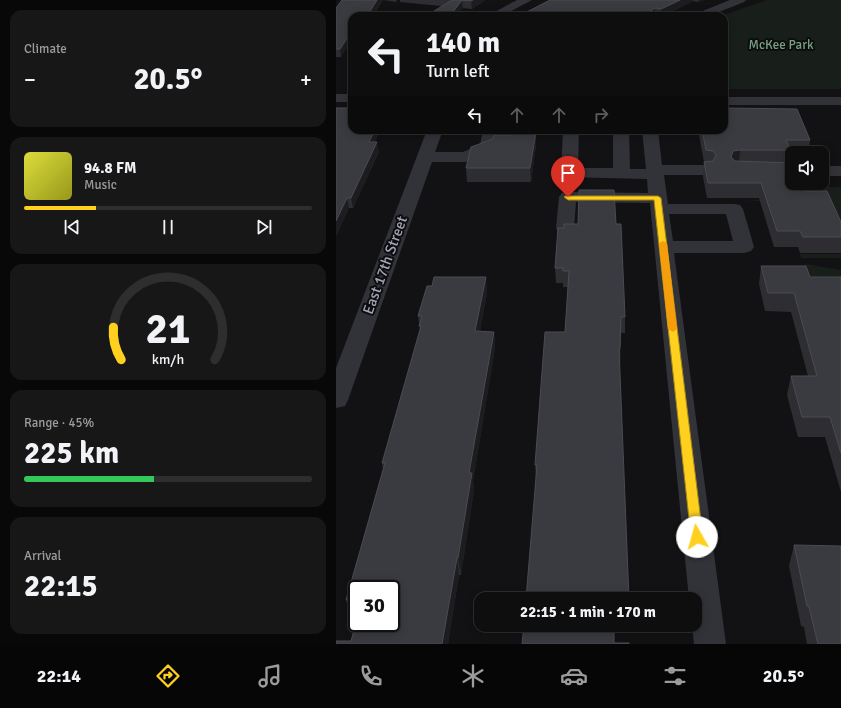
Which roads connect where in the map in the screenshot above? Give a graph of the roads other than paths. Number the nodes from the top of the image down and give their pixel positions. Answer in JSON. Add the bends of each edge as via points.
{"nodes":[{"id":1,"x":526,"y":0,"type":"edge"},
{"id":2,"x":740,"y":0,"type":"edge"},
{"id":3,"x":493,"y":3,"type":"dead end"},
{"id":4,"x":510,"y":7,"type":"junction"},
{"id":5,"x":501,"y":12,"type":"edge"},
{"id":6,"x":709,"y":12,"type":"edge"},
{"id":7,"x":336,"y":98,"type":"edge"},
{"id":8,"x":348,"y":98,"type":"edge"},
{"id":9,"x":728,"y":101,"type":"edge"},
{"id":10,"x":841,"y":101,"type":"edge"},
{"id":11,"x":433,"y":134,"type":"edge"},
{"id":12,"x":490,"y":134,"type":"edge"},
{"id":13,"x":571,"y":134,"type":"edge"},
{"id":14,"x":621,"y":134,"type":"edge"},
{"id":15,"x":650,"y":134,"type":"edge"},
{"id":16,"x":425,"y":157,"type":"junction"},
{"id":17,"x":705,"y":170,"type":"edge"},
{"id":18,"x":829,"y":171,"type":"edge"},
{"id":19,"x":841,"y":171,"type":"edge"},
{"id":20,"x":655,"y":172,"type":"junction"},
{"id":21,"x":622,"y":174,"type":"junction"},
{"id":22,"x":658,"y":204,"type":"junction"},
{"id":23,"x":565,"y":228,"type":"edge"},
{"id":24,"x":663,"y":247,"type":"junction"},
{"id":25,"x":336,"y":400,"type":"edge"},
{"id":26,"x":710,"y":644,"type":"edge"}],
"edges":[{"from":1,"to":4,"type":"street"},
{"from":2,"to":6,"type":"street"},
{"from":3,"to":4,"type":"street"},
{"from":4,"to":5,"type":"street"},
{"from":7,"to":8,"type":"street"},
{"from":9,"to":10,"type":"street"},
{"from":11,"to":16,"type":"street","name":"East 17th Street"},
{"from":12,"to":16,"type":"street","via":[[487,148],[465,157]]},
{"from":13,"to":21,"type":"street","via":[[569,174]]},
{"from":14,"to":21,"type":"street"},
{"from":15,"to":20,"type":"street"},
{"from":16,"to":25,"type":"street","name":"East 17th Street"},
{"from":17,"to":20,"type":"street"},
{"from":18,"to":19,"type":"street"},
{"from":20,"to":21,"type":"street"},
{"from":20,"to":22,"type":"street"},
{"from":22,"to":23,"type":"street","via":[[568,197]]},
{"from":22,"to":24,"type":"street"},
{"from":22,"to":24,"type":"street","via":[[734,209],[744,247]]},
{"from":24,"to":26,"type":"street"}]}
